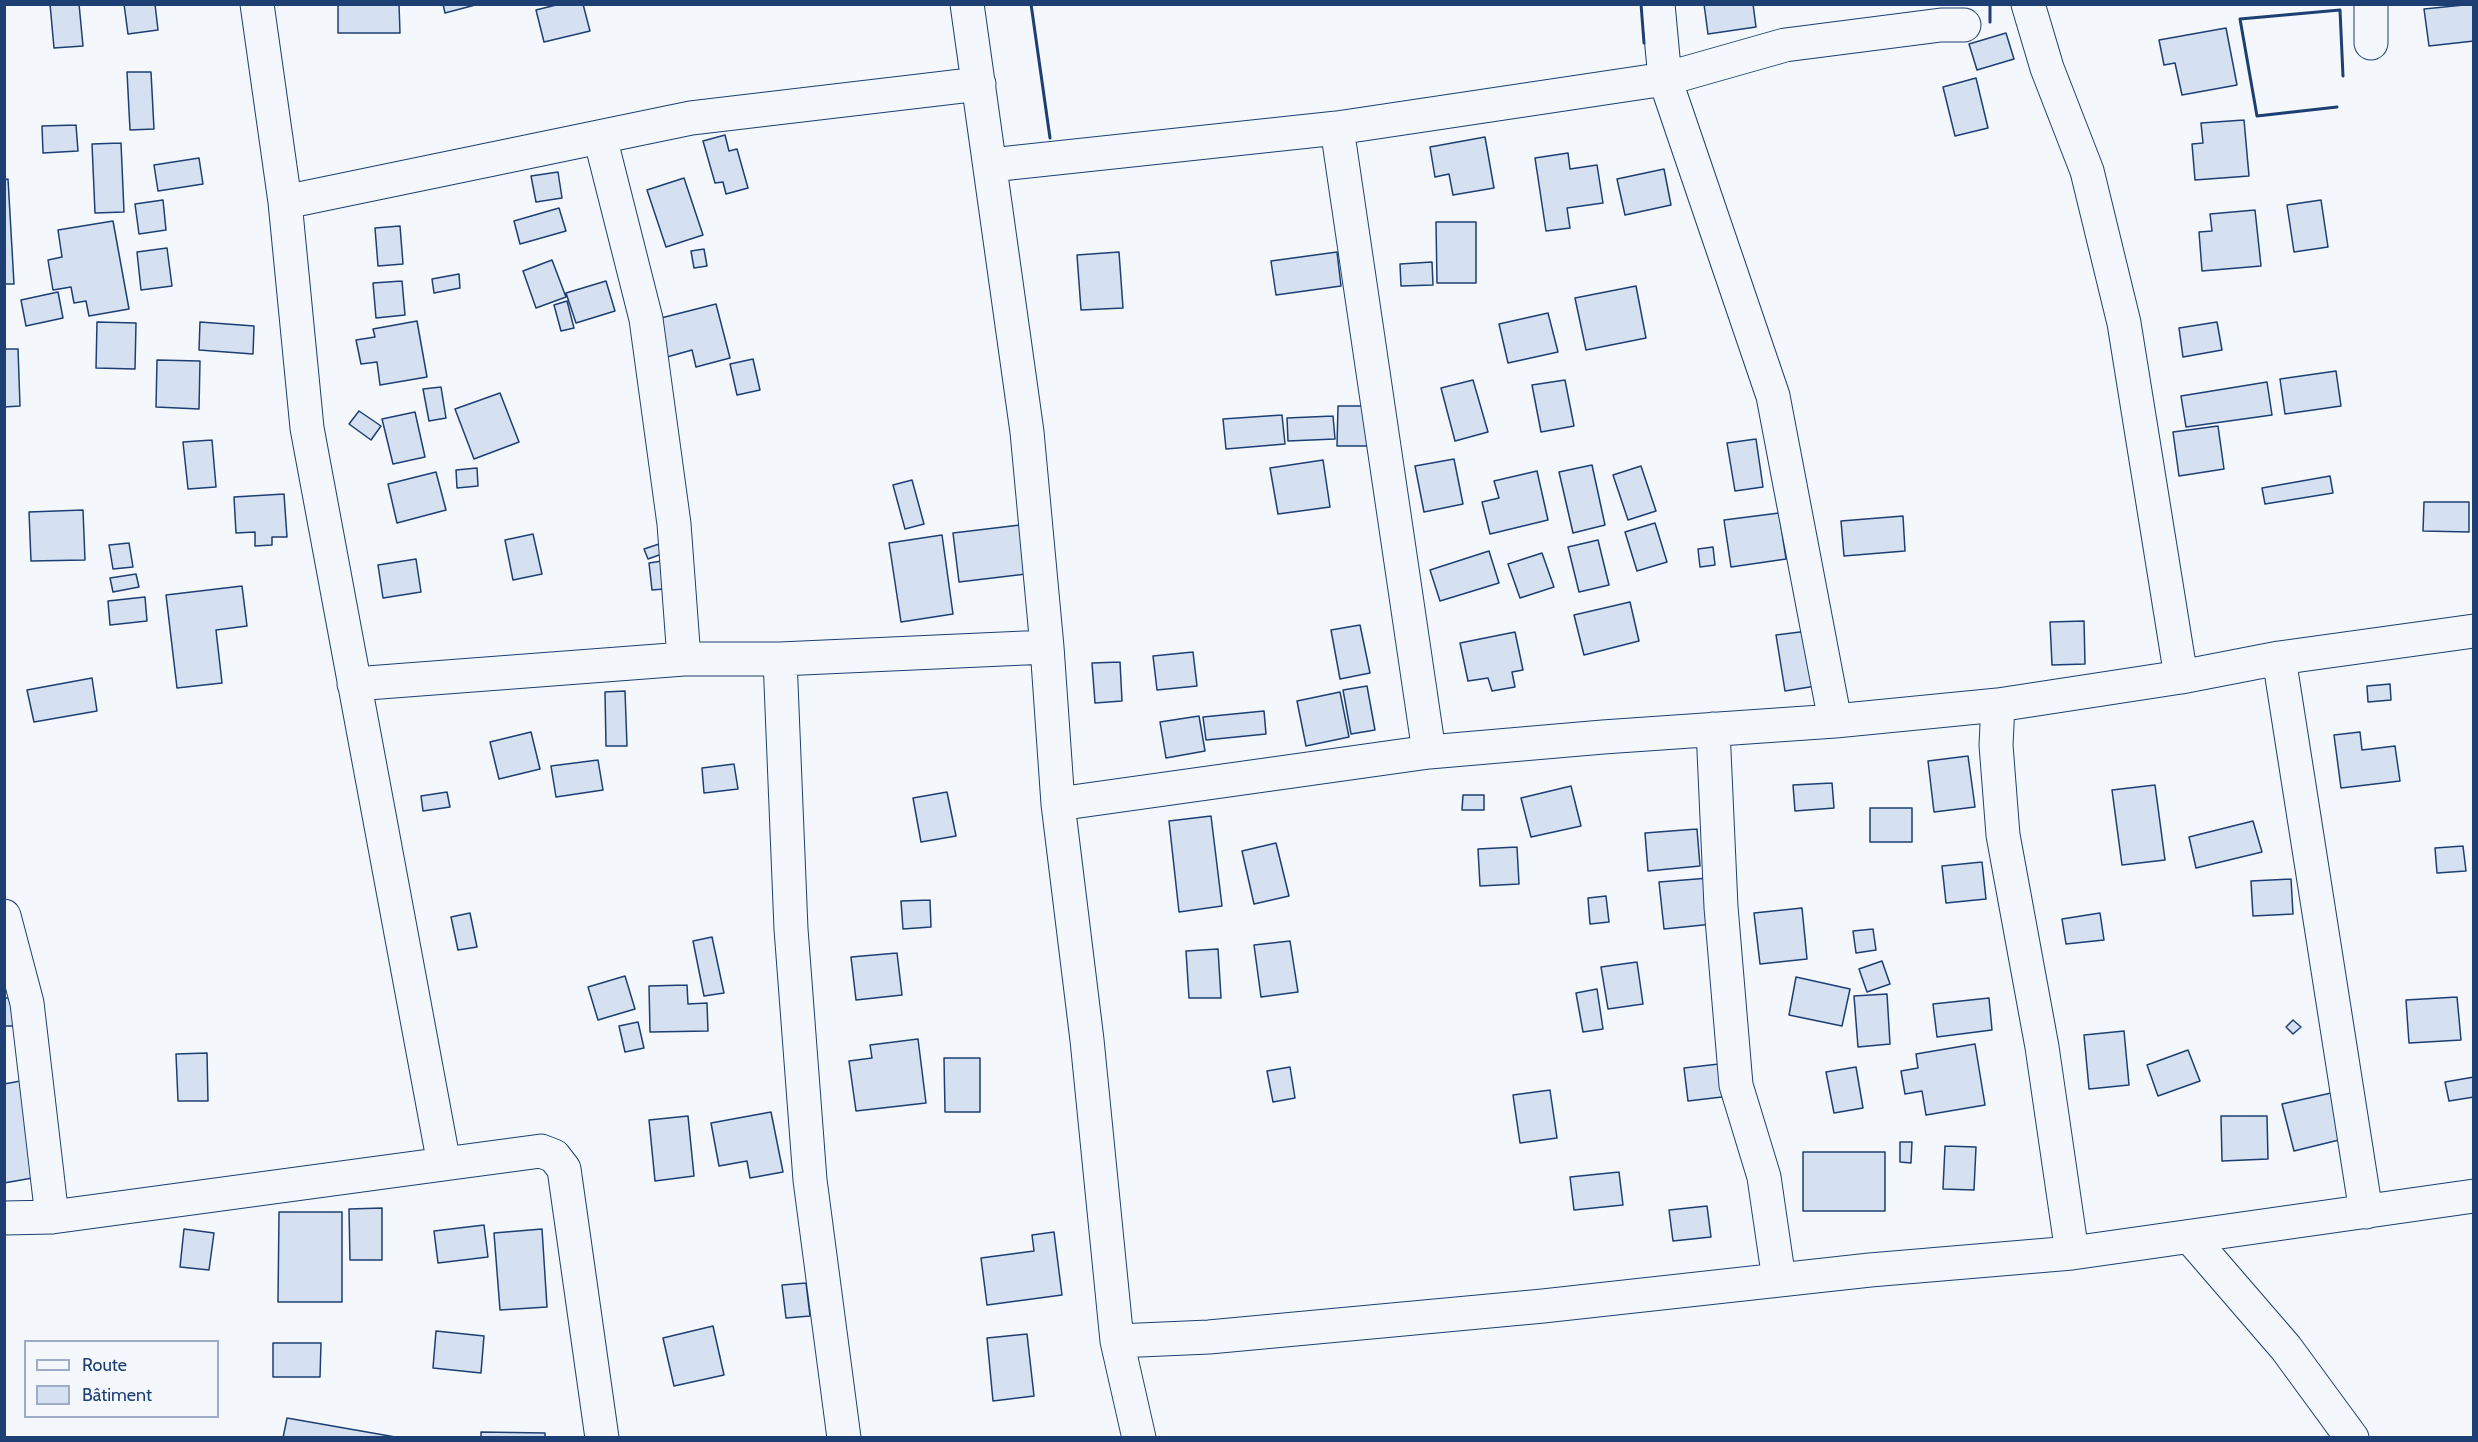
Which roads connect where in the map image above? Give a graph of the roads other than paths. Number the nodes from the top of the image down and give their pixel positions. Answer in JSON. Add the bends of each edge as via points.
{"nodes":[{"id":1,"x":257,"y":4,"type":"edge"},
{"id":2,"x":967,"y":4,"type":"edge"},
{"id":3,"x":1658,"y":4,"type":"edge"},
{"id":4,"x":2028,"y":4,"type":"edge"},
{"id":5,"x":2371,"y":4,"type":"edge"},
{"id":6,"x":1964,"y":25,"type":"dead end"},
{"id":7,"x":2371,"y":43,"type":"dead end"},
{"id":8,"x":1665,"y":79,"type":"junction"},
{"id":9,"x":979,"y":84,"type":"junction"},
{"id":10,"x":1337,"y":128,"type":"junction"},
{"id":11,"x":600,"y":136,"type":"junction"},
{"id":12,"x":991,"y":165,"type":"junction"},
{"id":13,"x":285,"y":202,"type":"junction"},
{"id":14,"x":2474,"y":631,"type":"edge"},
{"id":15,"x":1047,"y":648,"type":"junction"},
{"id":16,"x":2279,"y":658,"type":"junction"},
{"id":17,"x":684,"y":659,"type":"junction"},
{"id":18,"x":780,"y":659,"type":"junction"},
{"id":19,"x":2181,"y":677,"type":"junction"},
{"id":20,"x":354,"y":684,"type":"junction"},
{"id":21,"x":1998,"y":705,"type":"junction"},
{"id":22,"x":1835,"y":721,"type":"junction"},
{"id":23,"x":1713,"y":729,"type":"junction"},
{"id":24,"x":1429,"y":752,"type":"junction"},
{"id":25,"x":1058,"y":804,"type":"junction"},
{"id":26,"x":4,"y":916,"type":"edge"},
{"id":27,"x":444,"y":1164,"type":"junction"},
{"id":28,"x":2474,"y":1196,"type":"edge"},
{"id":29,"x":2366,"y":1212,"type":"junction"},
{"id":30,"x":52,"y":1216,"type":"junction"},
{"id":31,"x":4,"y":1218,"type":"edge"},
{"id":32,"x":2191,"y":1238,"type":"junction"},
{"id":33,"x":2072,"y":1253,"type":"junction"},
{"id":34,"x":1779,"y":1280,"type":"junction"},
{"id":35,"x":1117,"y":1341,"type":"junction"},
{"id":36,"x":602,"y":1437,"type":"edge"},
{"id":37,"x":844,"y":1437,"type":"edge"},
{"id":38,"x":1139,"y":1437,"type":"edge"},
{"id":39,"x":2352,"y":1437,"type":"edge"}],
"edges":[{"from":1,"to":13,"type":"street"},
{"from":2,"to":9,"type":"street"},
{"from":3,"to":8,"type":"street"},
{"from":4,"to":19,"type":"street","via":[[2047,68],[2087,171],[2124,322]]},
{"from":5,"to":7,"type":"street"},
{"from":6,"to":8,"type":"street","via":[[1785,45]]},
{"from":8,"to":10,"type":"street"},
{"from":8,"to":22,"type":"street","via":[[1773,396]]},
{"from":9,"to":11,"type":"street","via":[[691,118]]},
{"from":9,"to":12,"type":"street"},
{"from":10,"to":12,"type":"street"},
{"from":10,"to":24,"type":"street"},
{"from":11,"to":13,"type":"street"},
{"from":11,"to":17,"type":"street","via":[[646,319],[674,524]]},
{"from":12,"to":15,"type":"street","via":[[1027,432]]},
{"from":13,"to":20,"type":"street","via":[[306,428]]},
{"from":14,"to":16,"type":"street"},
{"from":15,"to":18,"type":"street"},
{"from":15,"to":25,"type":"street"},
{"from":16,"to":19,"type":"street"},
{"from":16,"to":29,"type":"street"},
{"from":17,"to":18,"type":"street"},
{"from":17,"to":20,"type":"street"},
{"from":18,"to":37,"type":"street","via":[[791,929],[809,1168]]},
{"from":19,"to":21,"type":"street"},
{"from":20,"to":27,"type":"street"},
{"from":21,"to":22,"type":"street"},
{"from":21,"to":33,"type":"street","via":[[1996,746],[2003,835],[2042,1047]]},
{"from":22,"to":23,"type":"street"},
{"from":23,"to":24,"type":"street"},
{"from":23,"to":34,"type":"street","via":[[1721,907],[1736,1085],[1764,1177]]},
{"from":24,"to":25,"type":"street"},
{"from":25,"to":35,"type":"street","via":[[1087,1040]]},
{"from":26,"to":30,"type":"street","via":[[27,1003]]},
{"from":27,"to":30,"type":"street"},
{"from":27,"to":36,"type":"street","via":[[541,1151],[554,1156],[564,1169]]},
{"from":28,"to":29,"type":"street"},
{"from":29,"to":32,"type":"street"},
{"from":30,"to":31,"type":"street"},
{"from":32,"to":33,"type":"street"},
{"from":32,"to":39,"type":"street","via":[[2286,1348]]},
{"from":33,"to":34,"type":"street"},
{"from":34,"to":35,"type":"street","via":[[1209,1337]]},
{"from":35,"to":38,"type":"street"}]}
